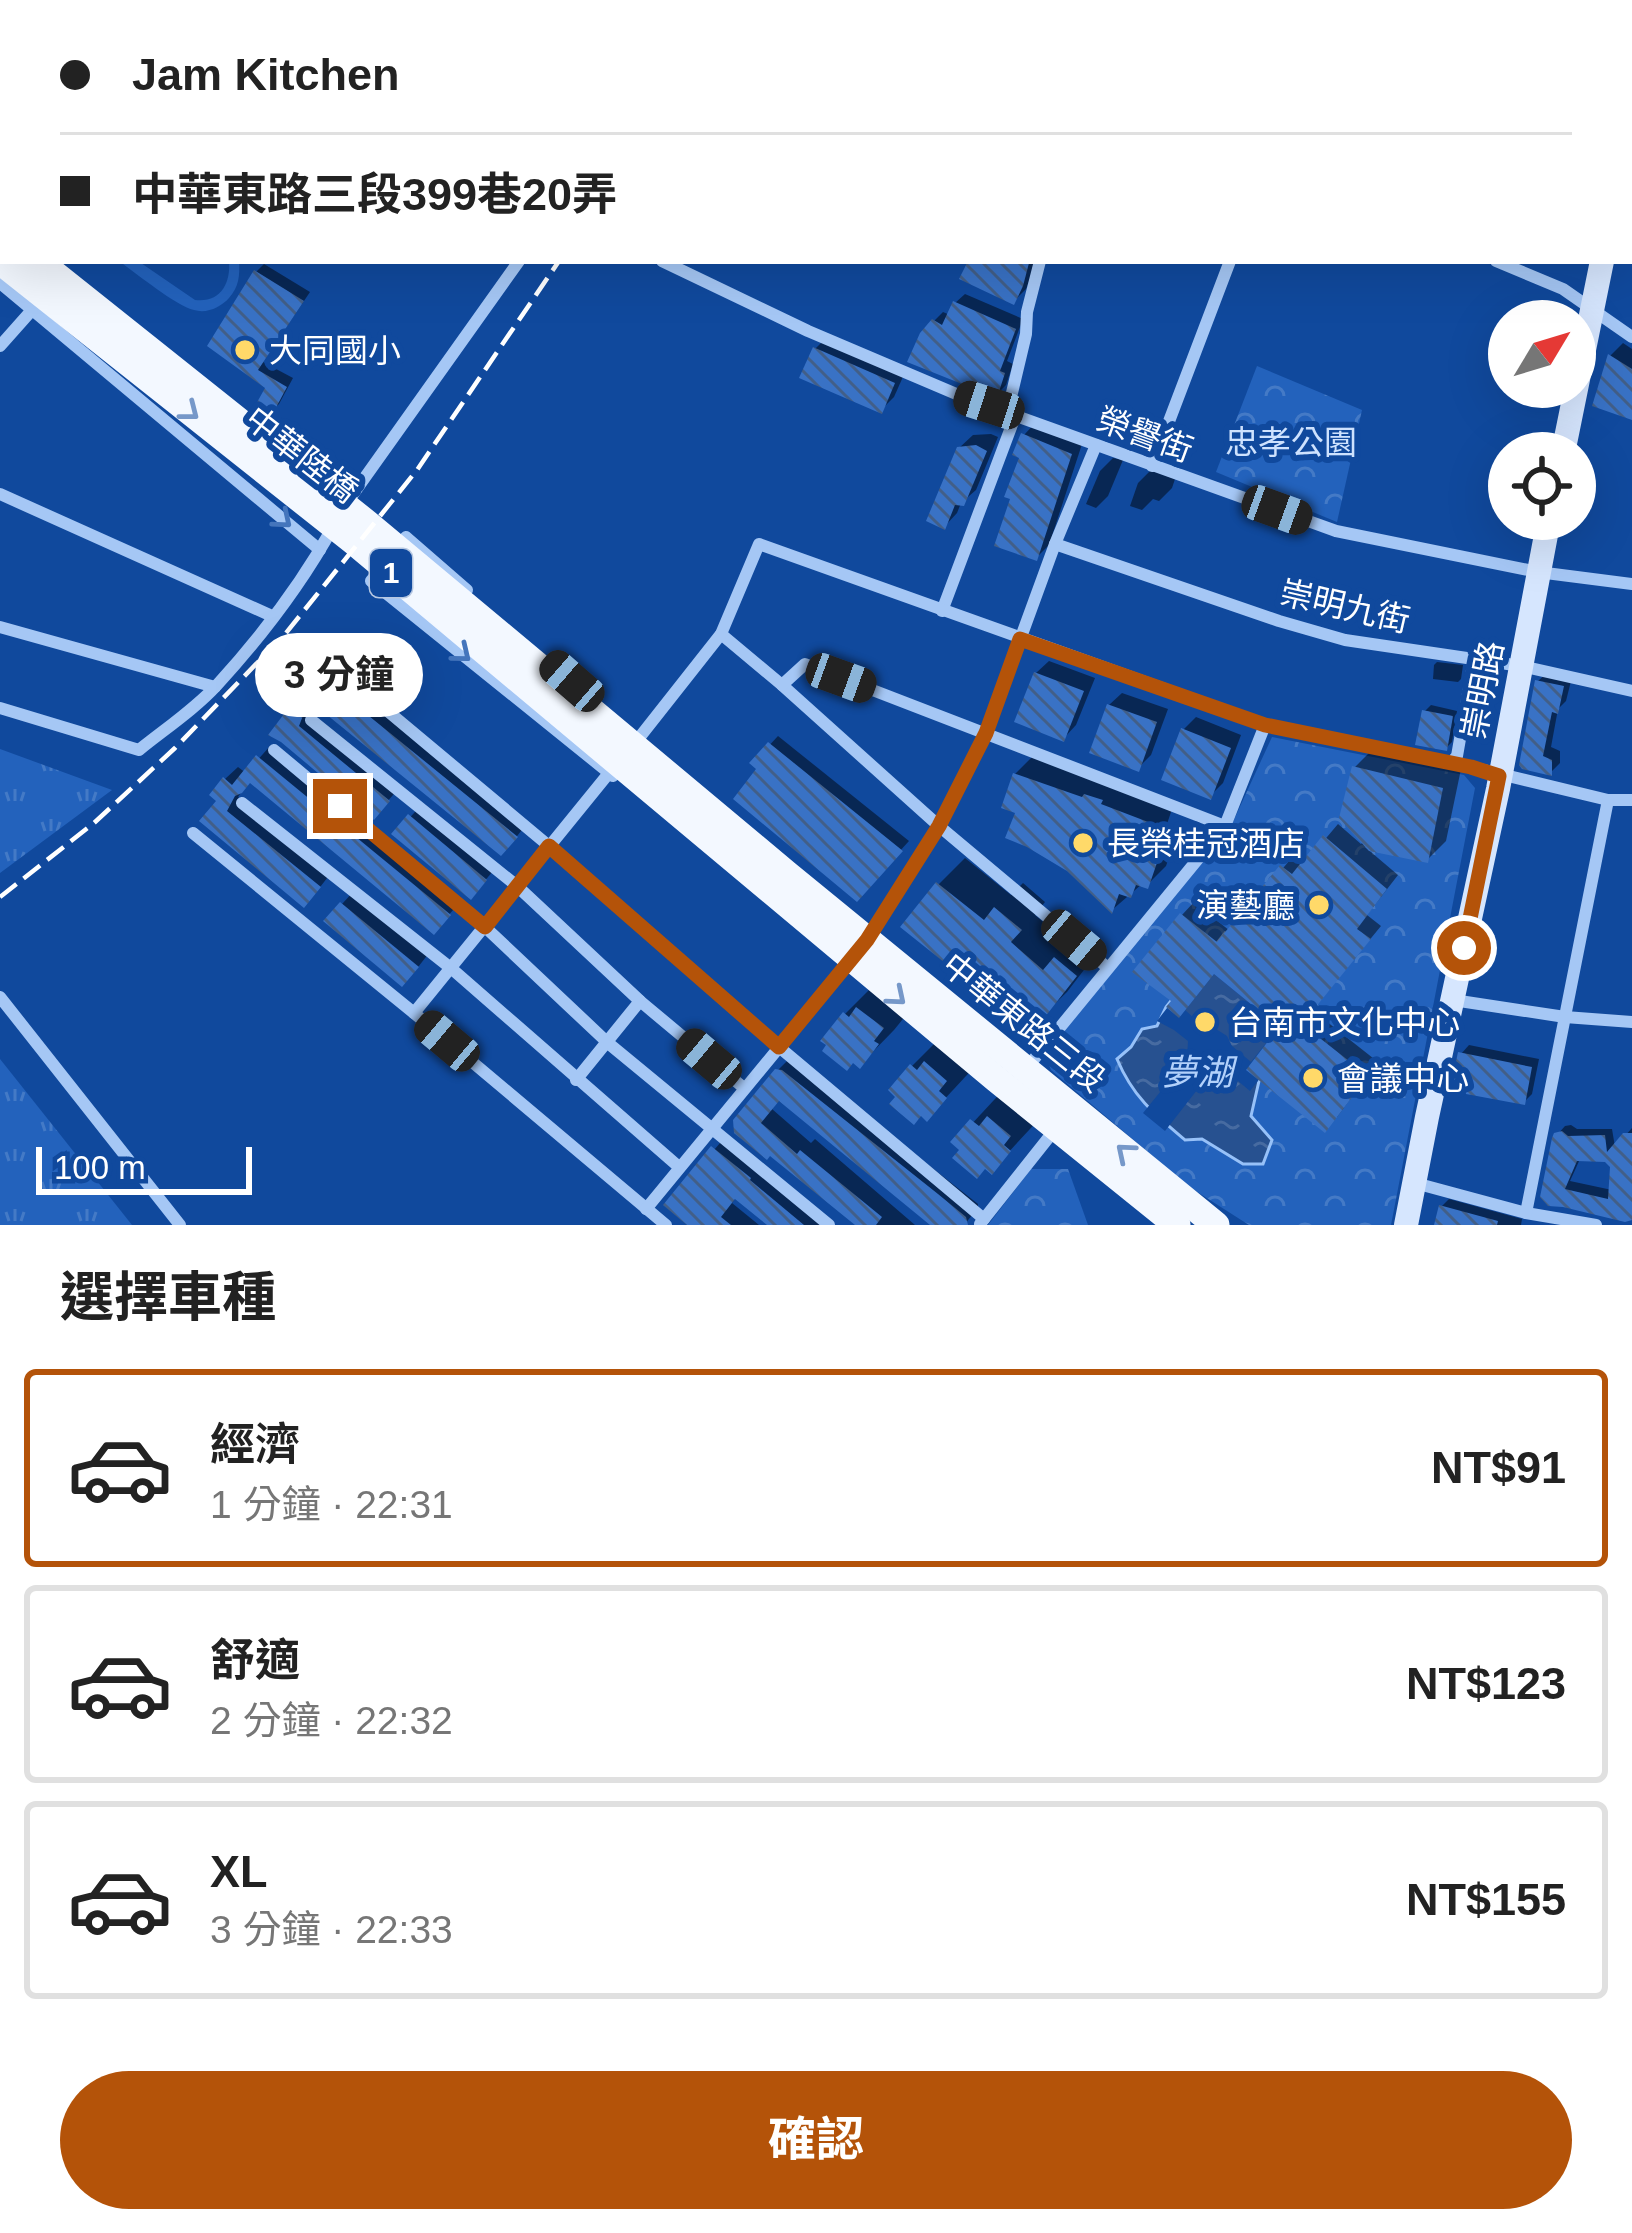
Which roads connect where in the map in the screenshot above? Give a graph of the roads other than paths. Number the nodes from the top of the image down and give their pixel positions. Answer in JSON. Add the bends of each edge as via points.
{"nodes":[{"id":1,"x":4,"y":264,"type":"edge"},
{"id":2,"x":42,"y":264,"type":"edge"},
{"id":3,"x":62,"y":264,"type":"edge"},
{"id":4,"x":517,"y":264,"type":"edge"},
{"id":5,"x":668,"y":264,"type":"edge"},
{"id":6,"x":1039,"y":264,"type":"edge"},
{"id":7,"x":1229,"y":264,"type":"edge"},
{"id":8,"x":1503,"y":264,"type":"edge"},
{"id":9,"x":1601,"y":264,"type":"edge"},
{"id":10,"x":0,"y":283,"type":"edge"},
{"id":11,"x":1578,"y":300,"type":"edge"},
{"id":12,"x":1594,"y":300,"type":"edge"},
{"id":13,"x":32,"y":310,"type":"junction"},
{"id":14,"x":1596,"y":313,"type":"edge"},
{"id":15,"x":1632,"y":337,"type":"edge"},
{"id":16,"x":0,"y":346,"type":"edge"},
{"id":17,"x":1016,"y":414,"type":"junction"},
{"id":18,"x":1096,"y":445,"type":"junction"},
{"id":19,"x":1152,"y":466,"type":"junction"},
{"id":20,"x":0,"y":494,"type":"edge"},
{"id":21,"x":349,"y":498,"type":"junction"},
{"id":22,"x":1545,"y":540,"type":"edge"},
{"id":23,"x":1054,"y":544,"type":"junction"},
{"id":24,"x":320,"y":550,"type":"junction"},
{"id":25,"x":1538,"y":572,"type":"junction"},
{"id":26,"x":1632,"y":584,"type":"edge"},
{"id":27,"x":943,"y":611,"type":"junction"},
{"id":28,"x":272,"y":616,"type":"junction"},
{"id":29,"x":0,"y":627,"type":"edge"},
{"id":30,"x":722,"y":634,"type":"junction"},
{"id":31,"x":1020,"y":639,"type":"junction"},
{"id":32,"x":323,"y":657,"type":"dead end"},
{"id":33,"x":1474,"y":658,"type":"junction"},
{"id":34,"x":1521,"y":666,"type":"junction"},
{"id":35,"x":782,"y":685,"type":"junction"},
{"id":36,"x":215,"y":687,"type":"junction"},
{"id":37,"x":1632,"y":691,"type":"edge"},
{"id":38,"x":0,"y":708,"type":"edge"},
{"id":39,"x":311,"y":720,"type":"dead end"},
{"id":40,"x":1265,"y":725,"type":"junction"},
{"id":41,"x":986,"y":733,"type":"junction"},
{"id":42,"x":639,"y":738,"type":"junction"},
{"id":43,"x":274,"y":749,"type":"dead end"},
{"id":44,"x":1451,"y":764,"type":"junction"},
{"id":45,"x":609,"y":772,"type":"junction"},
{"id":46,"x":1499,"y":776,"type":"junction"},
{"id":47,"x":1608,"y":800,"type":"junction"},
{"id":48,"x":1632,"y":800,"type":"edge"},
{"id":49,"x":242,"y":803,"type":"dead end"},
{"id":50,"x":939,"y":826,"type":"junction"},
{"id":51,"x":1225,"y":826,"type":"junction"},
{"id":52,"x":193,"y":833,"type":"dead end"},
{"id":53,"x":549,"y":846,"type":"junction"},
{"id":54,"x":781,"y":884,"type":"junction"},
{"id":55,"x":517,"y":886,"type":"junction"},
{"id":56,"x":485,"y":927,"type":"junction"},
{"id":57,"x":859,"y":949,"type":"junction"},
{"id":58,"x":1108,"y":968,"type":"junction"},
{"id":59,"x":452,"y":969,"type":"junction"},
{"id":60,"x":0,"y":997,"type":"edge"},
{"id":61,"x":1453,"y":1000,"type":"junction"},
{"id":62,"x":640,"y":1001,"type":"junction"},
{"id":63,"x":414,"y":1013,"type":"junction"},
{"id":64,"x":1565,"y":1017,"type":"junction"},
{"id":65,"x":1632,"y":1022,"type":"edge"},
{"id":66,"x":608,"y":1043,"type":"junction"},
{"id":67,"x":779,"y":1047,"type":"junction"},
{"id":68,"x":1017,"y":1079,"type":"junction"},
{"id":69,"x":577,"y":1080,"type":"junction"},
{"id":70,"x":744,"y":1088,"type":"junction"},
{"id":71,"x":1064,"y":1118,"type":"junction"},
{"id":72,"x":711,"y":1129,"type":"junction"},
{"id":73,"x":679,"y":1167,"type":"junction"},
{"id":74,"x":1414,"y":1183,"type":"junction"},
{"id":75,"x":646,"y":1209,"type":"junction"},
{"id":76,"x":1526,"y":1213,"type":"junction"},
{"id":77,"x":982,"y":1222,"type":"edge"},
{"id":78,"x":180,"y":1225,"type":"edge"},
{"id":79,"x":666,"y":1225,"type":"edge"},
{"id":80,"x":829,"y":1225,"type":"edge"},
{"id":81,"x":1177,"y":1225,"type":"edge"},
{"id":82,"x":1216,"y":1225,"type":"edge"},
{"id":83,"x":1406,"y":1225,"type":"edge"},
{"id":84,"x":1596,"y":1225,"type":"edge"}],
"edges":[{"from":1,"to":54,"type":"main road","name":"中華陸橋","number":"1","one_way":true},
{"from":2,"to":54,"type":"main road","name":"中華陸橋","number":"1","via":[[368,524]]},
{"from":3,"to":21,"type":"street"},
{"from":4,"to":21,"type":"street"},
{"from":5,"to":17,"type":"street","name":"榮譽街","via":[[808,331]]},
{"from":6,"to":17,"type":"street","via":[[1011,397]]},
{"from":7,"to":19,"type":"street"},
{"from":8,"to":11,"type":"street"},
{"from":9,"to":12,"type":"street"},
{"from":10,"to":13,"type":"street"},
{"from":13,"to":16,"type":"street"},
{"from":13,"to":24,"type":"street","one_way":true},
{"from":14,"to":15,"type":"street"},
{"from":17,"to":18,"type":"street","name":"榮譽街"},
{"from":17,"to":27,"type":"street"},
{"from":18,"to":19,"type":"street","name":"榮譽街"},
{"from":18,"to":23,"type":"street"},
{"from":19,"to":25,"type":"street","name":"榮譽街","via":[[1336,531]]},
{"from":20,"to":28,"type":"street"},
{"from":21,"to":24,"type":"street"},
{"from":22,"to":25,"type":"street","name":"崇明路"},
{"from":23,"to":31,"type":"street"},
{"from":23,"to":33,"type":"street","name":"崇明九街","via":[[1345,640]]},
{"from":24,"to":28,"type":"street"},
{"from":25,"to":26,"type":"street","name":"榮譽街"},
{"from":25,"to":34,"type":"street","name":"崇明路"},
{"from":27,"to":30,"type":"street","via":[[759,544]]},
{"from":27,"to":31,"type":"street"},
{"from":28,"to":36,"type":"street"},
{"from":29,"to":36,"type":"street"},
{"from":30,"to":35,"type":"street"},
{"from":30,"to":42,"type":"street"},
{"from":31,"to":40,"type":"street"},
{"from":31,"to":41,"type":"street"},
{"from":32,"to":53,"type":"street"},
{"from":33,"to":34,"type":"street","name":"崇明九街"},
{"from":33,"to":44,"type":"street"},
{"from":34,"to":37,"type":"street","name":"崇明九街"},
{"from":34,"to":46,"type":"street","name":"崇明路"},
{"from":35,"to":41,"type":"street","via":[[805,664]]},
{"from":35,"to":50,"type":"street"},
{"from":36,"to":38,"type":"street","via":[[139,750]]},
{"from":39,"to":55,"type":"street"},
{"from":40,"to":44,"type":"street"},
{"from":40,"to":51,"type":"street"},
{"from":41,"to":50,"type":"street"},
{"from":41,"to":51,"type":"street"},
{"from":42,"to":45,"type":"street","one_way":true,"via":[[406,537],[371,580]]},
{"from":42,"to":57,"type":"street","via":[[860,916]]},
{"from":43,"to":56,"type":"street"},
{"from":44,"to":46,"type":"street"},
{"from":45,"to":53,"type":"street"},
{"from":45,"to":57,"type":"street","via":[[830,954]]},
{"from":46,"to":47,"type":"street"},
{"from":46,"to":61,"type":"street","name":"崇明路"},
{"from":47,"to":48,"type":"street"},
{"from":47,"to":64,"type":"street"},
{"from":49,"to":59,"type":"street"},
{"from":50,"to":57,"type":"street"},
{"from":50,"to":58,"type":"street"},
{"from":51,"to":58,"type":"street"},
{"from":52,"to":63,"type":"street"},
{"from":53,"to":55,"type":"street"},
{"from":53,"to":67,"type":"street"},
{"from":54,"to":57,"type":"main road","name":"中華東路三段","number":"1"},
{"from":55,"to":56,"type":"street"},
{"from":55,"to":62,"type":"street"},
{"from":56,"to":59,"type":"street"},
{"from":56,"to":66,"type":"street"},
{"from":57,"to":67,"type":"street"},
{"from":57,"to":68,"type":"main road","name":"中華東路三段","number":"1"},
{"from":58,"to":68,"type":"street"},
{"from":59,"to":63,"type":"street"},
{"from":59,"to":69,"type":"street"},
{"from":60,"to":78,"type":"street"},
{"from":61,"to":64,"type":"street"},
{"from":61,"to":74,"type":"street","name":"崇明路"},
{"from":62,"to":66,"type":"street"},
{"from":62,"to":70,"type":"street"},
{"from":63,"to":75,"type":"street"},
{"from":64,"to":65,"type":"street"},
{"from":64,"to":76,"type":"street"},
{"from":66,"to":69,"type":"street"},
{"from":66,"to":72,"type":"street"},
{"from":67,"to":70,"type":"street"},
{"from":67,"to":77,"type":"street"},
{"from":68,"to":71,"type":"main road","name":"中華東路三段","number":"1"},
{"from":69,"to":73,"type":"street"},
{"from":70,"to":72,"type":"street"},
{"from":71,"to":77,"type":"street"},
{"from":71,"to":81,"type":"main road","name":"中華東路三段","number":"1"},
{"from":82,"to":71,"type":"main road","name":"中華東路三段","number":"1","one_way":true},
{"from":72,"to":73,"type":"street"},
{"from":72,"to":80,"type":"street"},
{"from":73,"to":75,"type":"street"},
{"from":74,"to":76,"type":"street"},
{"from":74,"to":83,"type":"street","name":"崇明路"},
{"from":75,"to":79,"type":"street"},
{"from":76,"to":84,"type":"street"}]}
